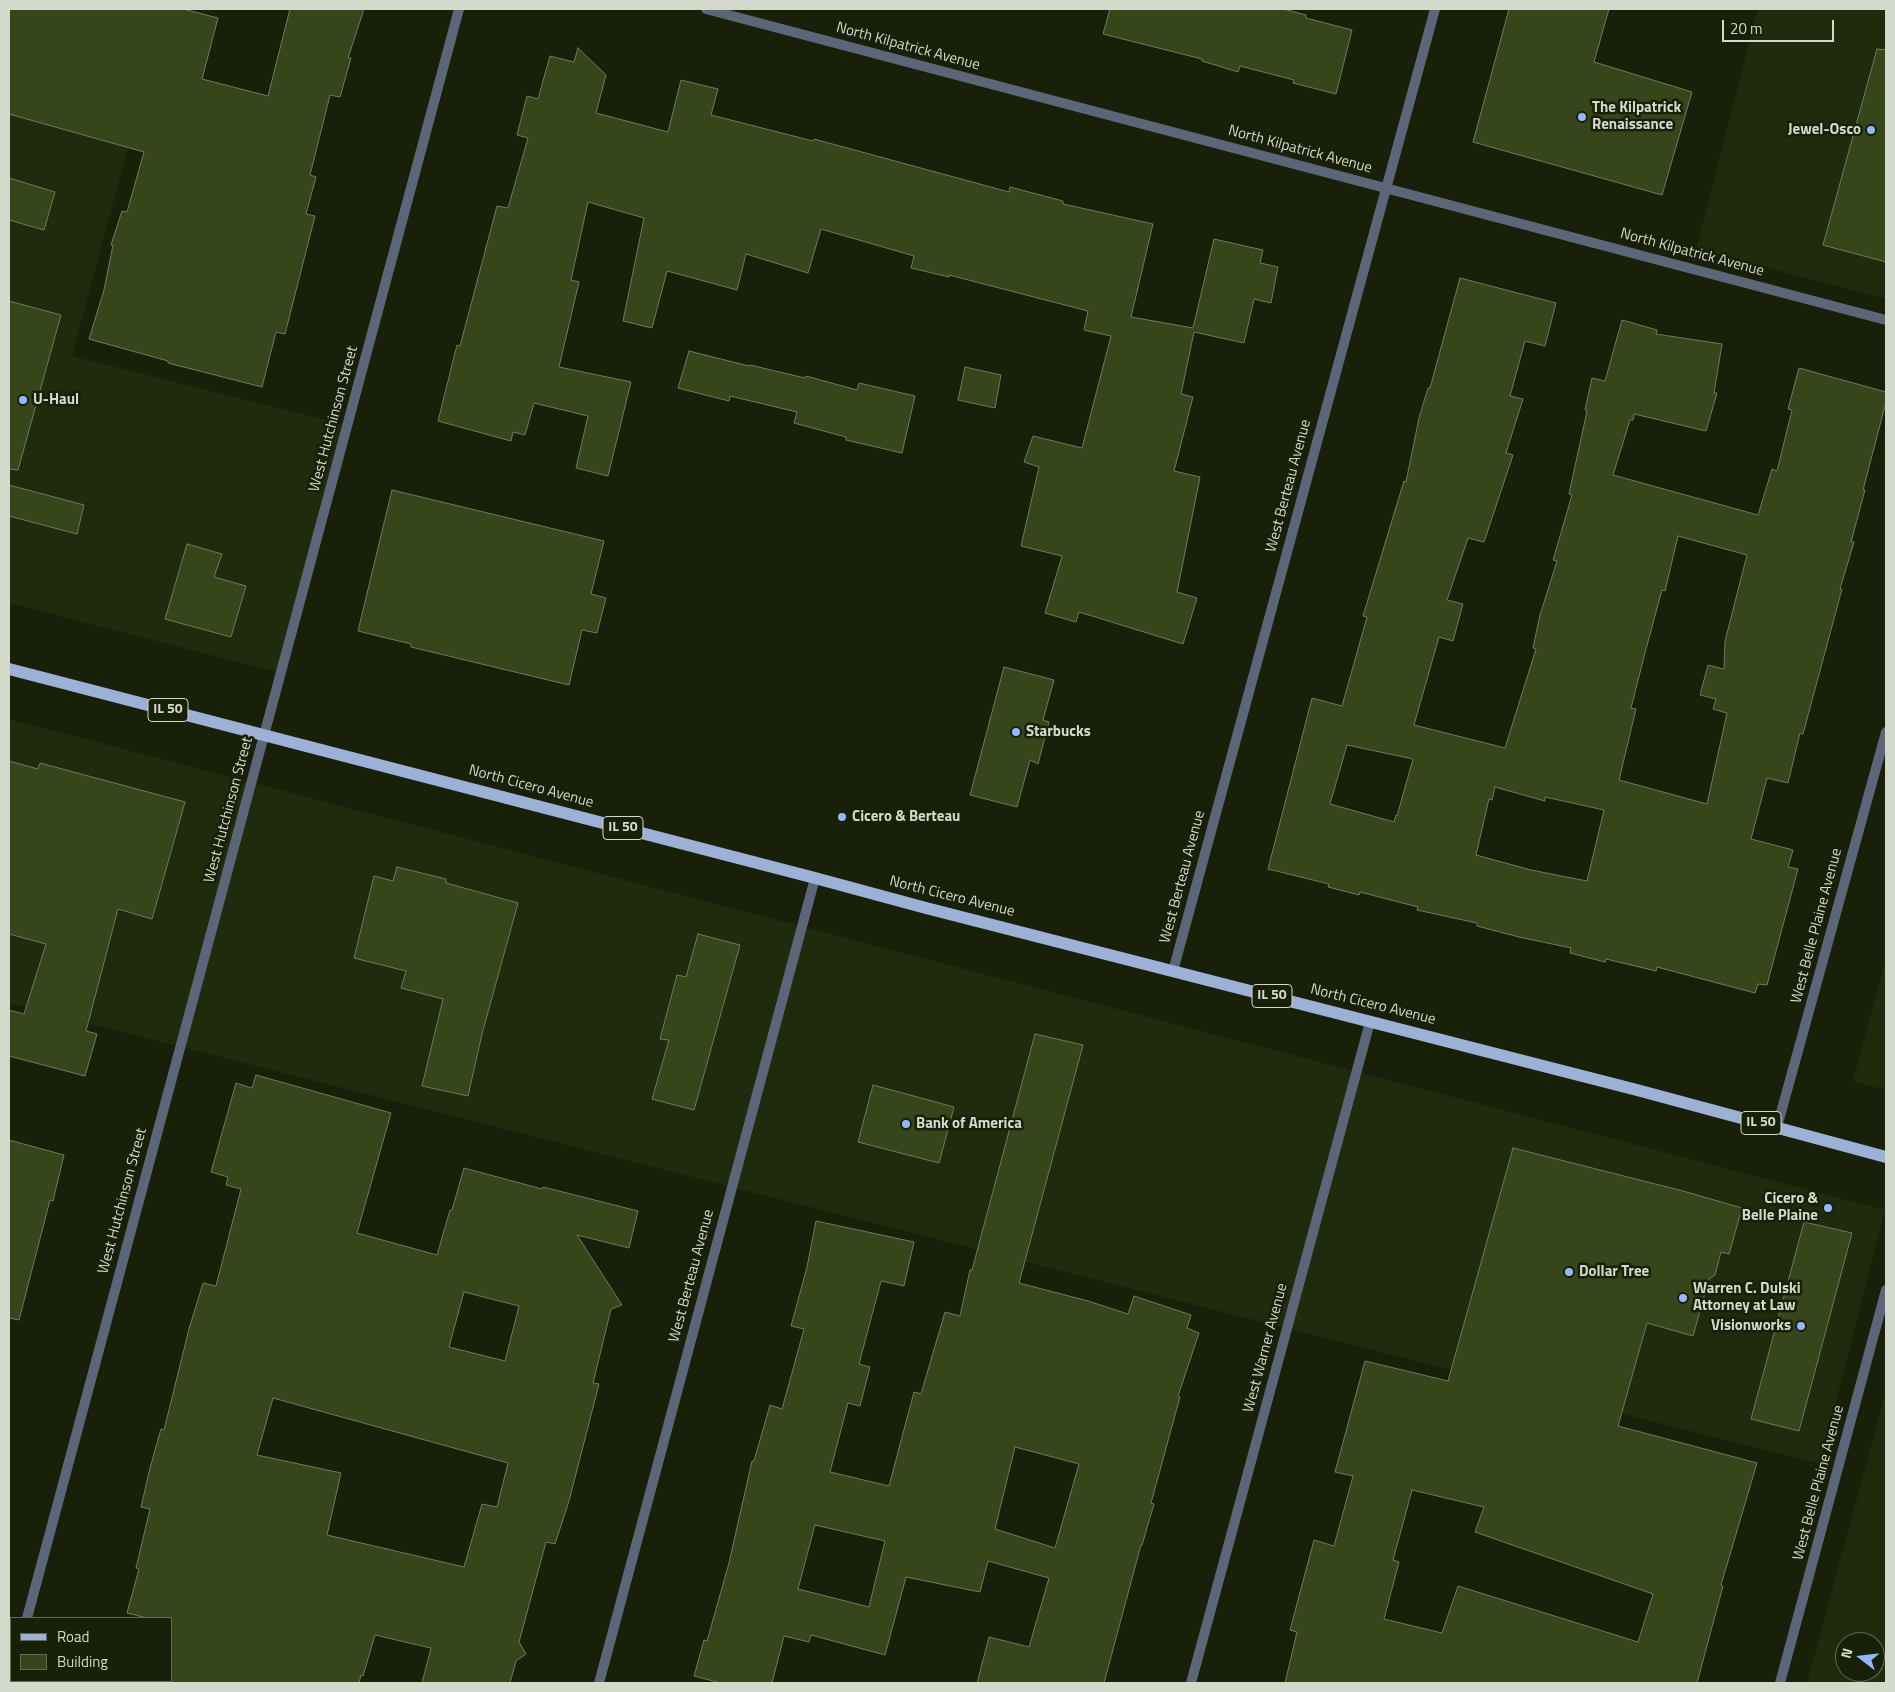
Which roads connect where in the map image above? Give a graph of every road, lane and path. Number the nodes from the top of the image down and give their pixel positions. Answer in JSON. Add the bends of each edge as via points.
{"nodes":[{"id":1,"x":459,"y":9,"type":"edge"},
{"id":2,"x":706,"y":9,"type":"edge"},
{"id":3,"x":1435,"y":9,"type":"edge"},
{"id":4,"x":1386,"y":188,"type":"junction"},
{"id":5,"x":1886,"y":320,"type":"edge"},
{"id":6,"x":9,"y":669,"type":"edge"},
{"id":7,"x":1886,"y":732,"type":"edge"},
{"id":8,"x":264,"y":735,"type":"junction"},
{"id":9,"x":815,"y":878,"type":"junction"},
{"id":10,"x":1173,"y":971,"type":"junction"},
{"id":11,"x":1370,"y":1022,"type":"junction"},
{"id":12,"x":1777,"y":1127,"type":"junction"},
{"id":13,"x":1886,"y":1157,"type":"edge"},
{"id":14,"x":1886,"y":1290,"type":"edge"},
{"id":15,"x":26,"y":1617,"type":"edge"},
{"id":16,"x":599,"y":1683,"type":"edge"},
{"id":17,"x":1192,"y":1683,"type":"edge"},
{"id":18,"x":1780,"y":1683,"type":"edge"}],
"edges":[{"from":1,"to":8,"type":"street","name":"West Hutchinson Street"},
{"from":2,"to":4,"type":"street","name":"North Kilpatrick Avenue"},
{"from":3,"to":4,"type":"street","name":"West Berteau Avenue"},
{"from":4,"to":5,"type":"street","name":"North Kilpatrick Avenue"},
{"from":4,"to":10,"type":"street","name":"West Berteau Avenue"},
{"from":6,"to":8,"type":"main road","name":"North Cicero Avenue","number":"IL 50"},
{"from":7,"to":12,"type":"street","name":"West Belle Plaine Avenue"},
{"from":8,"to":9,"type":"main road","name":"North Cicero Avenue","number":"IL 50"},
{"from":8,"to":15,"type":"street","name":"West Hutchinson Street"},
{"from":9,"to":10,"type":"main road","name":"North Cicero Avenue","number":"IL 50"},
{"from":9,"to":16,"type":"street","name":"West Berteau Avenue"},
{"from":10,"to":11,"type":"main road","name":"North Cicero Avenue","number":"IL 50"},
{"from":11,"to":12,"type":"main road","name":"North Cicero Avenue","number":"IL 50"},
{"from":11,"to":17,"type":"street","name":"West Warner Avenue"},
{"from":12,"to":13,"type":"main road","name":"North Cicero Avenue","number":"IL 50"},
{"from":14,"to":18,"type":"street","name":"West Belle Plaine Avenue"}]}
